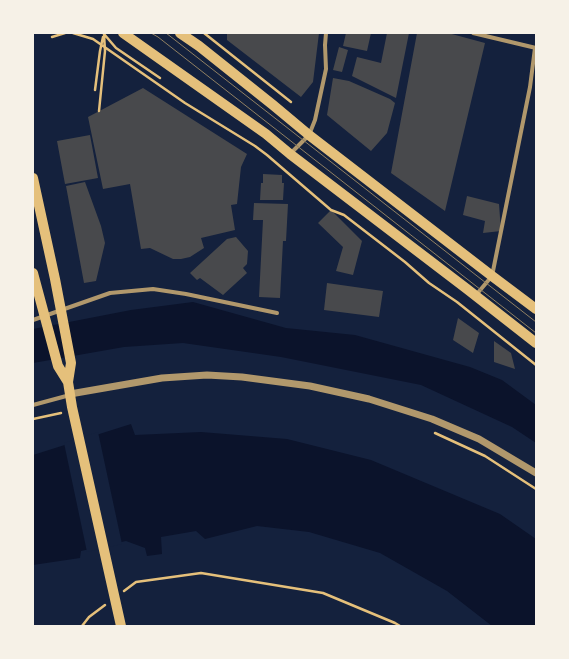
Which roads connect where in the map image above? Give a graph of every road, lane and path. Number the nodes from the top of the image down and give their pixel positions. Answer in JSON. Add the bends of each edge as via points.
{"nodes":[{"id":1,"x":65,"y":33,"type":"edge"},
{"id":2,"x":73,"y":33,"type":"edge"},
{"id":3,"x":104,"y":33,"type":"edge"},
{"id":4,"x":123,"y":33,"type":"edge"},
{"id":5,"x":180,"y":33,"type":"edge"},
{"id":6,"x":204,"y":33,"type":"edge"},
{"id":7,"x":326,"y":33,"type":"edge"},
{"id":8,"x":473,"y":33,"type":"edge"},
{"id":9,"x":52,"y":37,"type":"dead end"},
{"id":10,"x":535,"y":48,"type":"edge"},
{"id":11,"x":160,"y":78,"type":"dead end"},
{"id":12,"x":94,"y":90,"type":"dead end"},
{"id":13,"x":291,"y":102,"type":"dead end"},
{"id":14,"x":99,"y":111,"type":"dead end"},
{"id":15,"x":309,"y":135,"type":"junction"},
{"id":16,"x":290,"y":154,"type":"junction"},
{"id":17,"x":33,"y":178,"type":"edge"},
{"id":18,"x":33,"y":274,"type":"edge"},
{"id":19,"x":492,"y":276,"type":"junction"},
{"id":20,"x":476,"y":295,"type":"junction"},
{"id":21,"x":536,"y":309,"type":"edge"},
{"id":22,"x":277,"y":313,"type":"dead end"},
{"id":23,"x":33,"y":320,"type":"edge"},
{"id":24,"x":536,"y":343,"type":"edge"},
{"id":25,"x":536,"y":364,"type":"edge"},
{"id":26,"x":68,"y":382,"type":"junction"},
{"id":27,"x":70,"y":394,"type":"junction"},
{"id":28,"x":33,"y":405,"type":"edge"},
{"id":29,"x":61,"y":413,"type":"dead end"},
{"id":30,"x":33,"y":419,"type":"edge"},
{"id":31,"x":435,"y":432,"type":"dead end"},
{"id":32,"x":536,"y":473,"type":"edge"},
{"id":33,"x":536,"y":489,"type":"edge"},
{"id":34,"x":118,"y":595,"type":"dead end"},
{"id":35,"x":107,"y":604,"type":"dead end"},
{"id":36,"x":82,"y":626,"type":"edge"},
{"id":37,"x":121,"y":626,"type":"edge"},
{"id":38,"x":400,"y":626,"type":"edge"}],
"edges":[{"from":1,"to":9,"type":"path"},
{"from":2,"to":25,"type":"path","via":[[92,40],[185,103],[255,146],[331,210],[344,215]]},
{"from":3,"to":11,"type":"path","via":[[116,48]]},
{"from":3,"to":12,"type":"path"},
{"from":3,"to":14,"type":"path","via":[[105,51]]},
{"from":4,"to":16,"type":"main road","via":[[266,134]]},
{"from":5,"to":15,"type":"main road"},
{"from":6,"to":13,"type":"path"},
{"from":7,"to":15,"type":"street","via":[[326,69],[315,120]]},
{"from":8,"to":10,"type":"street"},
{"from":10,"to":19,"type":"street","via":[[530,86]]},
{"from":15,"to":16,"type":"street"},
{"from":15,"to":19,"type":"main road"},
{"from":16,"to":20,"type":"main road"},
{"from":17,"to":26,"type":"main road","via":[[71,363]]},
{"from":18,"to":26,"type":"main road","via":[[58,366]]},
{"from":19,"to":20,"type":"street"},
{"from":19,"to":21,"type":"main road"},
{"from":20,"to":24,"type":"main road"},
{"from":22,"to":23,"type":"street","via":[[153,289],[110,293]]},
{"from":26,"to":27,"type":"main road"},
{"from":27,"to":28,"type":"street"},
{"from":27,"to":32,"type":"street","via":[[162,378],[207,375],[310,386],[369,399],[432,419],[479,439]]},
{"from":27,"to":37,"type":"main road"},
{"from":29,"to":30,"type":"path"},
{"from":31,"to":33,"type":"path","via":[[484,456]]},
{"from":34,"to":38,"type":"path","via":[[136,582],[202,573],[323,593]]},
{"from":35,"to":36,"type":"path","via":[[89,617]]}]}
